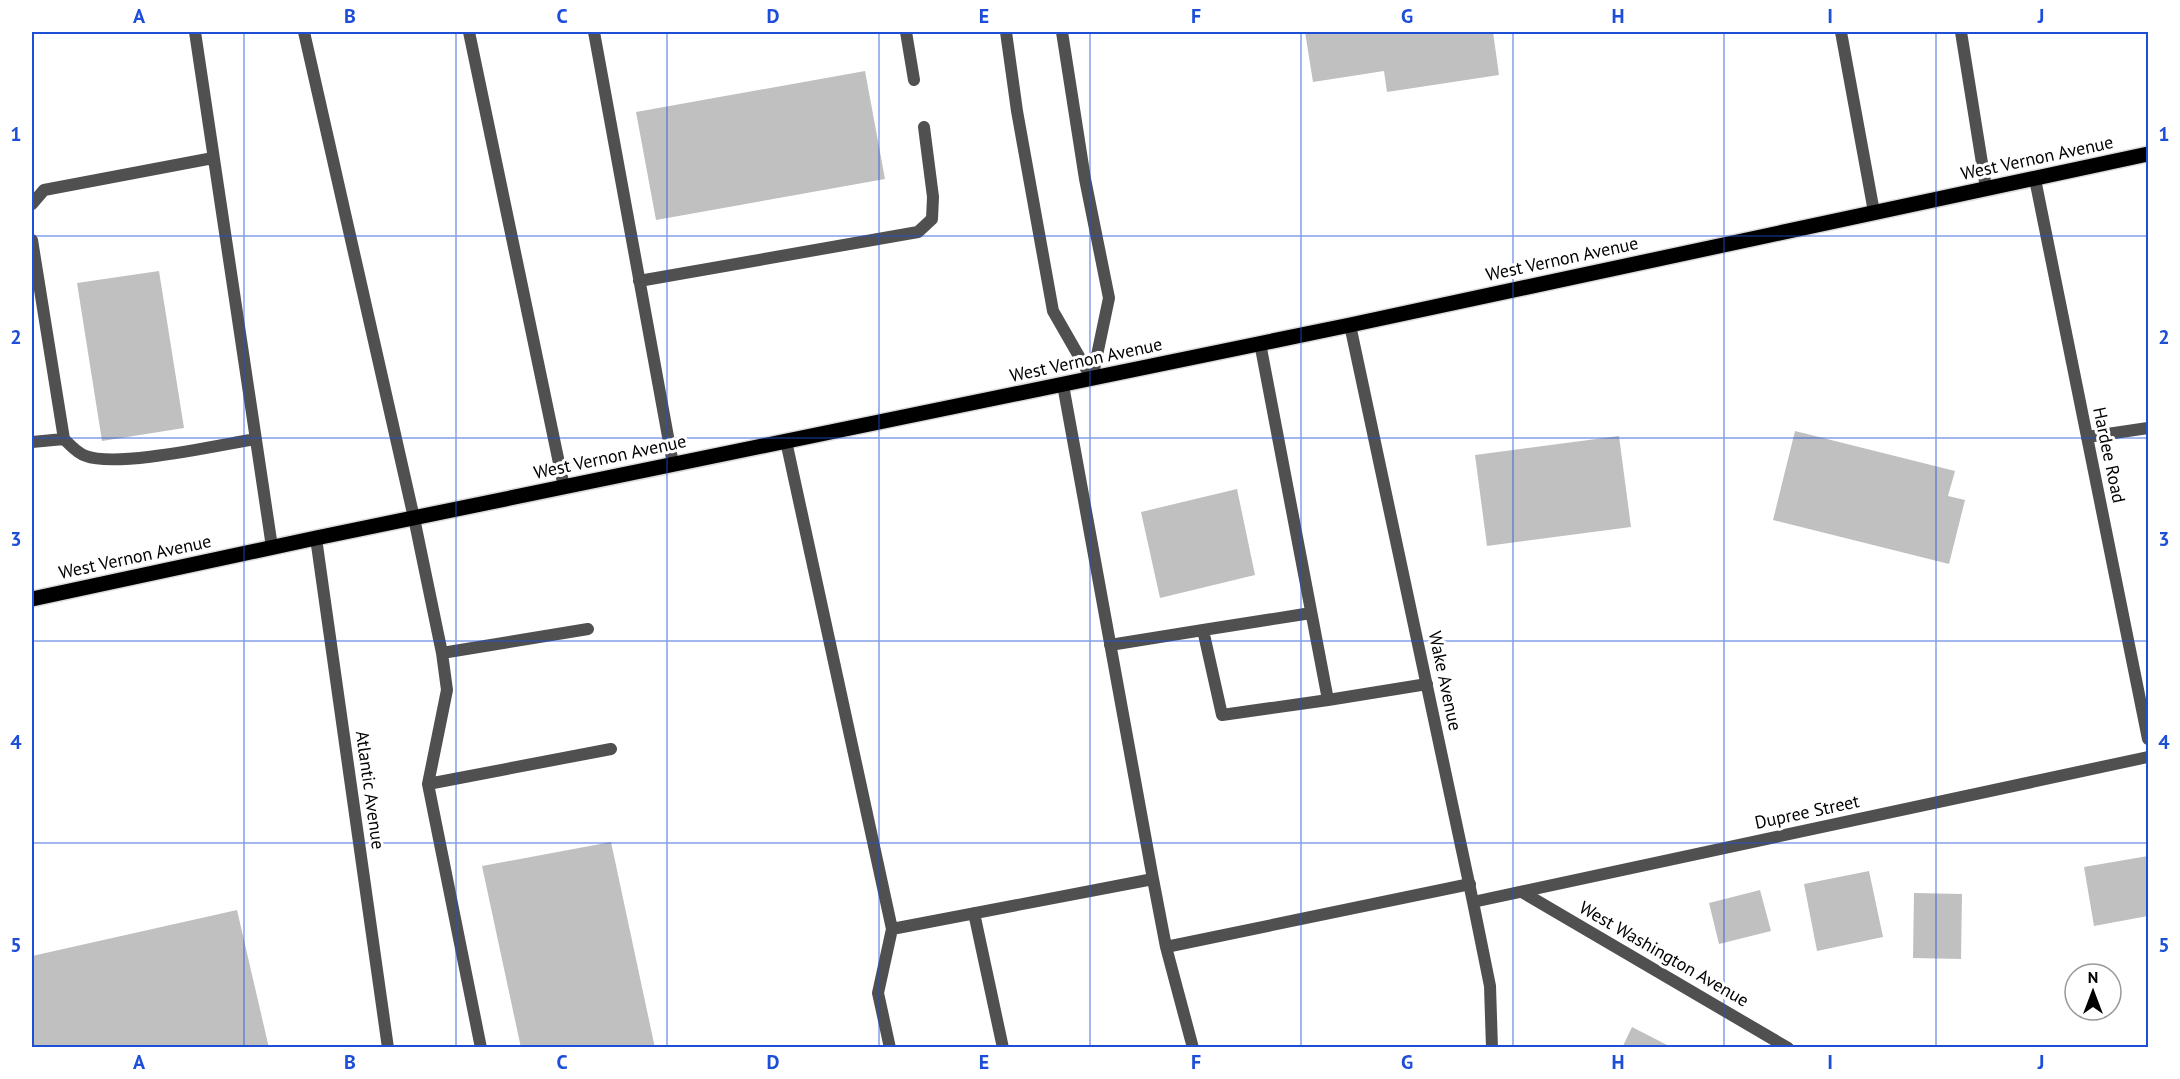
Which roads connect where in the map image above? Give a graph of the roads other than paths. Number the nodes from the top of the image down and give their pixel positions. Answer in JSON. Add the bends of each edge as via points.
{"nodes":[{"id":1,"x":195,"y":32,"type":"edge"},
{"id":2,"x":304,"y":32,"type":"edge"},
{"id":3,"x":469,"y":32,"type":"edge"},
{"id":4,"x":594,"y":32,"type":"edge"},
{"id":5,"x":906,"y":32,"type":"edge"},
{"id":6,"x":1006,"y":32,"type":"edge"},
{"id":7,"x":1062,"y":32,"type":"edge"},
{"id":8,"x":1841,"y":32,"type":"edge"},
{"id":9,"x":1961,"y":32,"type":"edge"},
{"id":10,"x":914,"y":80,"type":"dead end"},
{"id":11,"x":924,"y":127,"type":"dead end"},
{"id":12,"x":2148,"y":154,"type":"edge"},
{"id":13,"x":213,"y":158,"type":"junction"},
{"id":14,"x":2035,"y":179,"type":"junction"},
{"id":15,"x":1986,"y":188,"type":"junction"},
{"id":16,"x":32,"y":204,"type":"edge"},
{"id":17,"x":1874,"y":212,"type":"junction"},
{"id":18,"x":32,"y":240,"type":"edge"},
{"id":19,"x":639,"y":281,"type":"junction"},
{"id":20,"x":1350,"y":325,"type":"junction"},
{"id":21,"x":1260,"y":344,"type":"junction"},
{"id":22,"x":1092,"y":379,"type":"junction"},
{"id":23,"x":1062,"y":385,"type":"junction"},
{"id":24,"x":2148,"y":428,"type":"edge"},
{"id":25,"x":2087,"y":437,"type":"junction"},
{"id":26,"x":64,"y":439,"type":"junction"},
{"id":27,"x":256,"y":439,"type":"junction"},
{"id":28,"x":786,"y":441,"type":"junction"},
{"id":29,"x":32,"y":442,"type":"edge"},
{"id":30,"x":673,"y":464,"type":"junction"},
{"id":31,"x":564,"y":487,"type":"junction"},
{"id":32,"x":414,"y":518,"type":"junction"},
{"id":33,"x":316,"y":538,"type":"junction"},
{"id":34,"x":272,"y":547,"type":"junction"},
{"id":35,"x":32,"y":599,"type":"edge"},
{"id":36,"x":1311,"y":613,"type":"junction"},
{"id":37,"x":588,"y":629,"type":"dead end"},
{"id":38,"x":1203,"y":630,"type":"junction"},
{"id":39,"x":1110,"y":645,"type":"junction"},
{"id":40,"x":442,"y":653,"type":"junction"},
{"id":41,"x":1427,"y":684,"type":"junction"},
{"id":42,"x":1328,"y":700,"type":"junction"},
{"id":43,"x":2148,"y":739,"type":"edge"},
{"id":44,"x":611,"y":749,"type":"dead end"},
{"id":45,"x":2148,"y":757,"type":"edge"},
{"id":46,"x":428,"y":784,"type":"junction"},
{"id":47,"x":1153,"y":879,"type":"junction"},
{"id":48,"x":1470,"y":885,"type":"junction"},
{"id":49,"x":1522,"y":892,"type":"junction"},
{"id":50,"x":1473,"y":902,"type":"junction"},
{"id":51,"x":974,"y":914,"type":"junction"},
{"id":52,"x":892,"y":929,"type":"junction"},
{"id":53,"x":1166,"y":947,"type":"junction"},
{"id":54,"x":388,"y":1047,"type":"edge"},
{"id":55,"x":482,"y":1047,"type":"edge"},
{"id":56,"x":890,"y":1047,"type":"edge"},
{"id":57,"x":1003,"y":1047,"type":"edge"},
{"id":58,"x":1193,"y":1047,"type":"edge"},
{"id":59,"x":1492,"y":1047,"type":"edge"},
{"id":60,"x":1788,"y":1047,"type":"edge"}],
"edges":[{"from":1,"to":13,"type":"street"},
{"from":2,"to":32,"type":"street"},
{"from":3,"to":31,"type":"street"},
{"from":4,"to":19,"type":"street"},
{"from":5,"to":10,"type":"street"},
{"from":6,"to":22,"type":"street","via":[[1053,311]]},
{"from":7,"to":22,"type":"street","via":[[1109,298]]},
{"from":8,"to":17,"type":"street"},
{"from":9,"to":15,"type":"street"},
{"from":11,"to":19,"type":"street","via":[[932,219],[918,231]]},
{"from":12,"to":14,"type":"main road","name":"West Vernon Avenue"},
{"from":13,"to":16,"type":"street","via":[[44,190]]},
{"from":13,"to":27,"type":"street"},
{"from":14,"to":15,"type":"main road","name":"West Vernon Avenue"},
{"from":14,"to":25,"type":"street","name":"Hardee Road"},
{"from":15,"to":17,"type":"main road","name":"West Vernon Avenue"},
{"from":17,"to":20,"type":"main road","name":"West Vernon Avenue"},
{"from":18,"to":26,"type":"street"},
{"from":19,"to":30,"type":"street"},
{"from":20,"to":21,"type":"main road","name":"West Vernon Avenue"},
{"from":20,"to":41,"type":"street","name":"Wake Avenue"},
{"from":21,"to":22,"type":"main road","name":"West Vernon Avenue"},
{"from":21,"to":36,"type":"street"},
{"from":22,"to":23,"type":"main road","name":"West Vernon Avenue"},
{"from":23,"to":28,"type":"main road","name":"West Vernon Avenue"},
{"from":23,"to":39,"type":"street"},
{"from":24,"to":25,"type":"street"},
{"from":25,"to":43,"type":"street","name":"Hardee Road"},
{"from":26,"to":27,"type":"street","via":[[84,456],[102,460]]},
{"from":26,"to":29,"type":"street"},
{"from":27,"to":34,"type":"street"},
{"from":28,"to":30,"type":"main road","name":"West Vernon Avenue"},
{"from":28,"to":52,"type":"street"},
{"from":30,"to":31,"type":"main road","name":"West Vernon Avenue"},
{"from":31,"to":32,"type":"main road","name":"West Vernon Avenue"},
{"from":32,"to":33,"type":"main road","name":"West Vernon Avenue"},
{"from":32,"to":40,"type":"street"},
{"from":33,"to":34,"type":"main road","name":"West Vernon Avenue"},
{"from":33,"to":54,"type":"street","name":"Atlantic Avenue"},
{"from":34,"to":35,"type":"main road","name":"West Vernon Avenue"},
{"from":36,"to":38,"type":"street"},
{"from":36,"to":42,"type":"street"},
{"from":37,"to":40,"type":"street"},
{"from":38,"to":39,"type":"street"},
{"from":38,"to":42,"type":"street","via":[[1222,715]]},
{"from":39,"to":47,"type":"street"},
{"from":40,"to":46,"type":"street","via":[[447,690]]},
{"from":41,"to":42,"type":"street"},
{"from":41,"to":48,"type":"street","name":"Wake Avenue"},
{"from":44,"to":46,"type":"street"},
{"from":45,"to":49,"type":"street","name":"Dupree Street"},
{"from":46,"to":55,"type":"street"},
{"from":47,"to":51,"type":"street"},
{"from":47,"to":53,"type":"street"},
{"from":48,"to":50,"type":"street","name":"Wake Avenue"},
{"from":48,"to":53,"type":"street"},
{"from":49,"to":50,"type":"street","name":"Dupree Street"},
{"from":49,"to":60,"type":"street","name":"West Washington Avenue"},
{"from":50,"to":59,"type":"street","name":"Wake Avenue","via":[[1490,986]]},
{"from":51,"to":52,"type":"street"},
{"from":51,"to":57,"type":"street"},
{"from":52,"to":56,"type":"street","via":[[878,993]]},
{"from":53,"to":58,"type":"street"}]}
